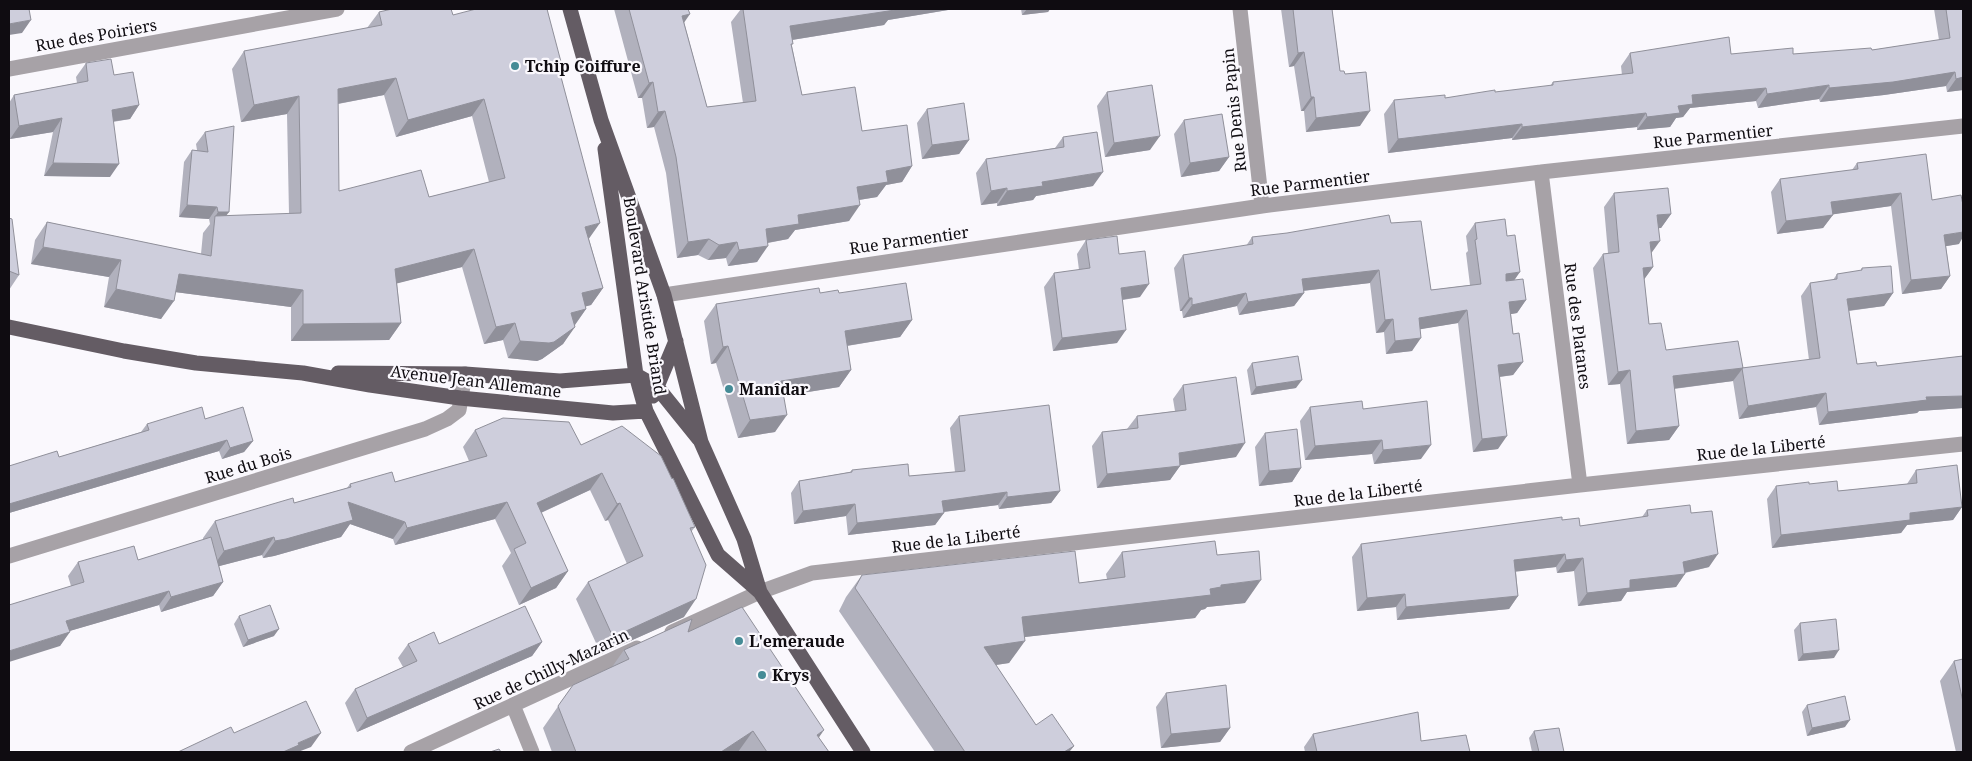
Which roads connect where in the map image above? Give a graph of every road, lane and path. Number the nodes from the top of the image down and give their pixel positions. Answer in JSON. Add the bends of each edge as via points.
{"nodes":[{"id":1,"x":337,"y":9,"type":"edge"},
{"id":2,"x":570,"y":9,"type":"edge"},
{"id":3,"x":1240,"y":9,"type":"edge"},
{"id":4,"x":9,"y":69,"type":"edge"},
{"id":5,"x":601,"y":120,"type":"junction"},
{"id":6,"x":1963,"y":126,"type":"edge"},
{"id":7,"x":1541,"y":172,"type":"junction"},
{"id":8,"x":1262,"y":206,"type":"junction"},
{"id":9,"x":664,"y":295,"type":"junction"},
{"id":10,"x":9,"y":327,"type":"edge"},
{"id":11,"x":676,"y":341,"type":"junction"},
{"id":12,"x":303,"y":373,"type":"junction"},
{"id":13,"x":464,"y":374,"type":"junction"},
{"id":14,"x":636,"y":375,"type":"junction"},
{"id":15,"x":657,"y":387,"type":"junction"},
{"id":16,"x":460,"y":398,"type":"junction"},
{"id":17,"x":646,"y":411,"type":"junction"},
{"id":18,"x":702,"y":442,"type":"junction"},
{"id":19,"x":1963,"y":444,"type":"edge"},
{"id":20,"x":1580,"y":485,"type":"junction"},
{"id":21,"x":9,"y":556,"type":"edge"},
{"id":22,"x":760,"y":592,"type":"junction"},
{"id":23,"x":513,"y":705,"type":"junction"},
{"id":24,"x":410,"y":752,"type":"edge"},
{"id":25,"x":532,"y":752,"type":"edge"},
{"id":26,"x":863,"y":752,"type":"edge"}],
"edges":[{"from":1,"to":4,"type":"street","name":"Rue des Poiriers"},
{"from":2,"to":5,"type":"main road","name":"Boulevard Aristide Briand"},
{"from":3,"to":8,"type":"street","name":"Rue Denis Papin"},
{"from":5,"to":9,"type":"main road","name":"Boulevard Aristide Briand"},
{"from":5,"to":14,"type":"main road","name":"Boulevard Aristide Briand"},
{"from":6,"to":7,"type":"street","name":"Rue Parmentier"},
{"from":7,"to":8,"type":"street","name":"Rue Parmentier"},
{"from":7,"to":20,"type":"street","name":"Rue des Platanes"},
{"from":8,"to":9,"type":"street","name":"Rue Parmentier"},
{"from":9,"to":11,"type":"main road","name":"Boulevard Aristide Briand"},
{"from":10,"to":12,"type":"main road","name":"Avenue Jean Allemane","via":[[151,356]]},
{"from":11,"to":15,"type":"main road"},
{"from":11,"to":18,"type":"main road","name":"Boulevard Aristide Briand"},
{"from":12,"to":13,"type":"main road","name":"Avenue Jean Allemane"},
{"from":12,"to":16,"type":"main road","name":"Avenue Jean Allemane"},
{"from":13,"to":14,"type":"main road","name":"Avenue Jean Allemane","via":[[560,381]]},
{"from":13,"to":16,"type":"street","name":"Rue du Bois"},
{"from":14,"to":15,"type":"main road"},
{"from":14,"to":17,"type":"main road","name":"Boulevard Aristide Briand"},
{"from":15,"to":17,"type":"main road"},
{"from":15,"to":18,"type":"main road"},
{"from":16,"to":17,"type":"main road","name":"Avenue Jean Allemane","via":[[613,413]]},
{"from":16,"to":21,"type":"street","name":"Rue du Bois","via":[[459,410],[425,429]]},
{"from":17,"to":22,"type":"main road","name":"Boulevard Aristide Briand","via":[[718,555]]},
{"from":18,"to":22,"type":"main road","name":"Boulevard Aristide Briand","via":[[744,539]]},
{"from":19,"to":20,"type":"street","name":"Rue de la Liberté"},
{"from":20,"to":22,"type":"street","name":"Rue de la Liberté","via":[[812,573]]},
{"from":22,"to":23,"type":"street","name":"Rue de Chilly-Mazarin"},
{"from":22,"to":26,"type":"main road","name":"Boulevard Aristide Briand"},
{"from":23,"to":24,"type":"street","name":"Rue de Chilly-Mazarin"},
{"from":23,"to":25,"type":"street"}]}
